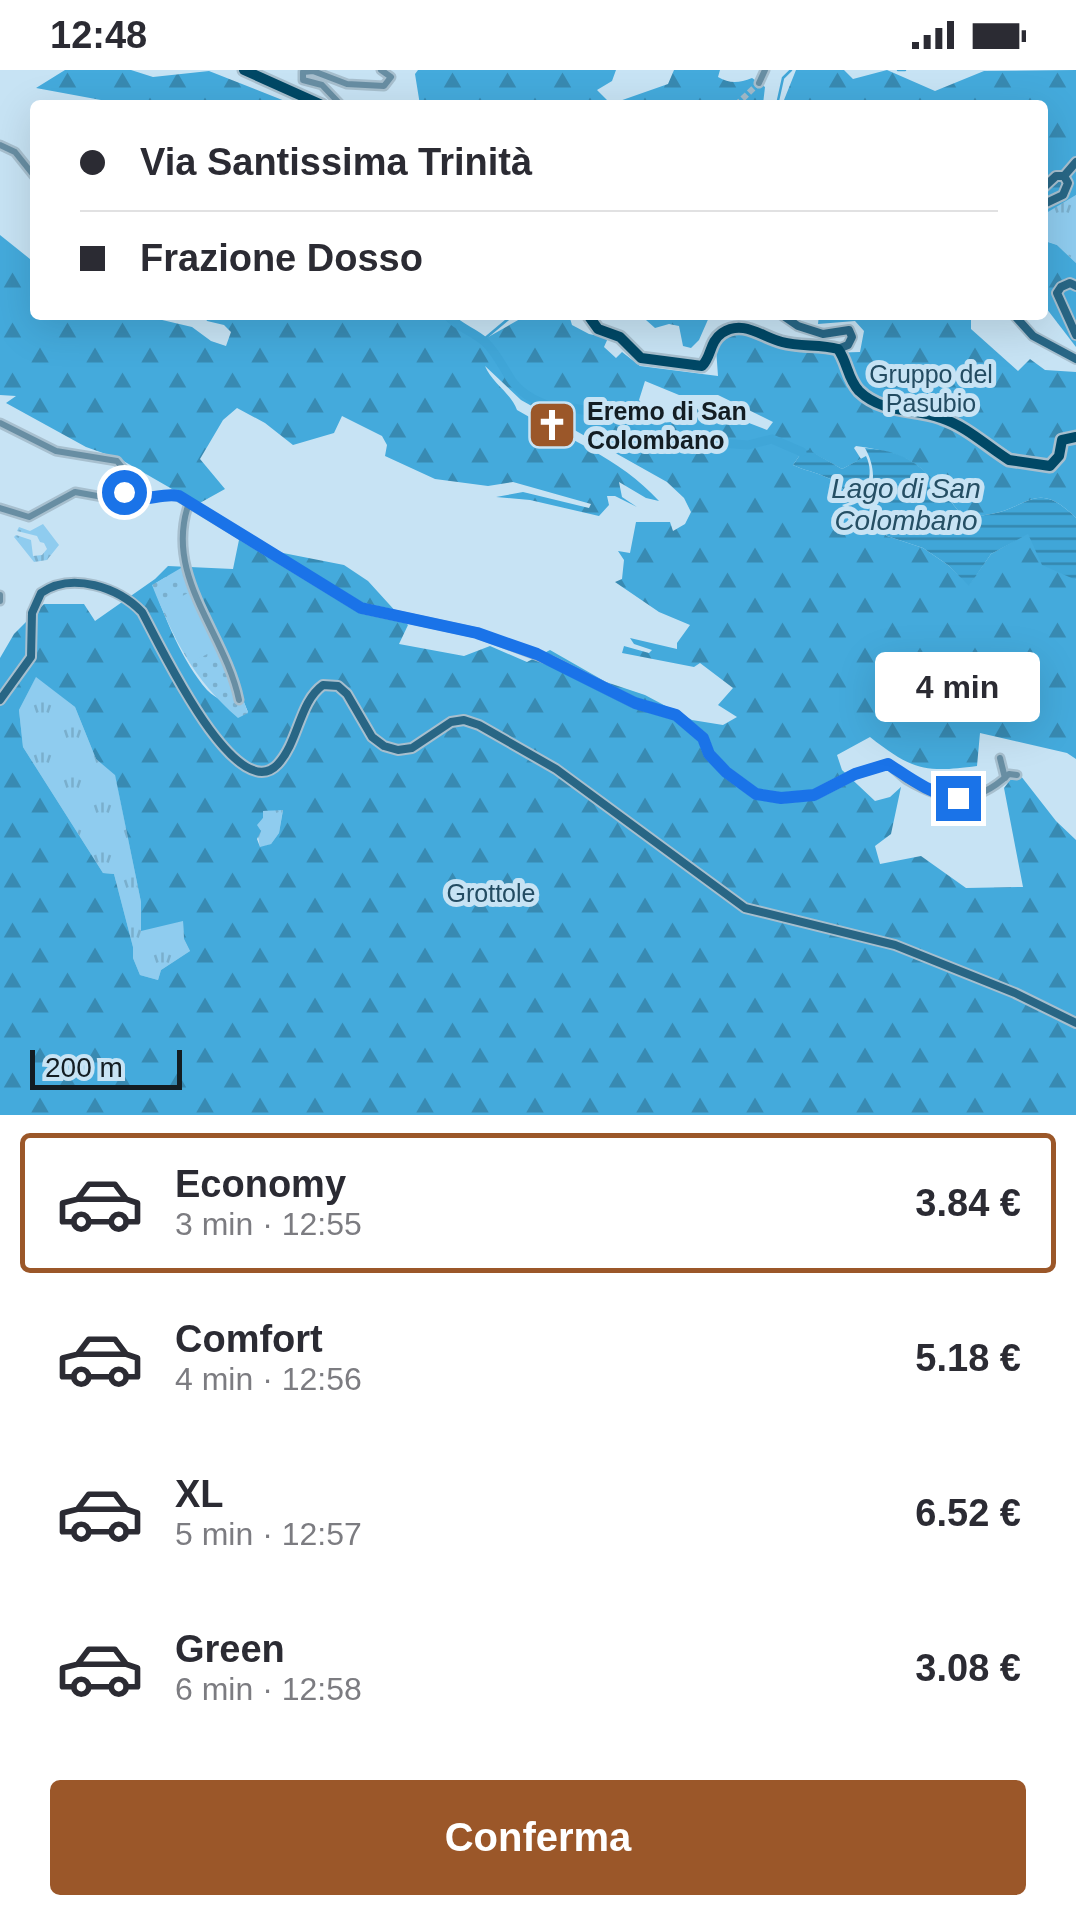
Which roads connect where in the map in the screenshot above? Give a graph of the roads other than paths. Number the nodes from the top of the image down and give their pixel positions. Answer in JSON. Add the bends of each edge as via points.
{"nodes":[{"id":1,"x":244,"y":70,"type":"edge"},
{"id":2,"x":381,"y":70,"type":"edge"},
{"id":3,"x":765,"y":70,"type":"edge"},
{"id":4,"x":759,"y":84,"type":"tunnel mouth"},
{"id":5,"x":311,"y":100,"type":"edge"},
{"id":6,"x":336,"y":100,"type":"edge"},
{"id":7,"x":0,"y":145,"type":"edge"},
{"id":8,"x":1076,"y":162,"type":"edge"},
{"id":9,"x":30,"y":172,"type":"edge"},
{"id":10,"x":1064,"y":176,"type":"junction"},
{"id":11,"x":1048,"y":183,"type":"edge"},
{"id":12,"x":1048,"y":201,"type":"edge"},
{"id":13,"x":1076,"y":286,"type":"edge"},
{"id":14,"x":592,"y":320,"type":"edge"},
{"id":15,"x":789,"y":320,"type":"edge"},
{"id":16,"x":1019,"y":320,"type":"edge"},
{"id":17,"x":1076,"y":335,"type":"edge"},
{"id":18,"x":838,"y":349,"type":"junction"},
{"id":19,"x":1076,"y":359,"type":"edge"},
{"id":20,"x":0,"y":423,"type":"edge"},
{"id":21,"x":1076,"y":437,"type":"edge"},
{"id":22,"x":126,"y":496,"type":"junction"},
{"id":23,"x":190,"y":504,"type":"junction"},
{"id":24,"x":0,"y":508,"type":"edge"},
{"id":25,"x":0,"y":700,"type":"edge"},
{"id":26,"x":239,"y":700,"type":"dead end"},
{"id":27,"x":1000,"y":758,"type":"dead end"},
{"id":28,"x":1017,"y":775,"type":"dead end"},
{"id":29,"x":1005,"y":778,"type":"junction"},
{"id":30,"x":1076,"y":1023,"type":"edge"}],
"edges":[{"from":1,"to":5,"type":"main road"},
{"from":2,"to":6,"type":"street","via":[[391,78],[384,86],[303,72],[302,80],[322,85]]},
{"from":3,"to":4,"type":"street"},
{"from":7,"to":9,"type":"street"},
{"from":8,"to":10,"type":"street"},
{"from":10,"to":11,"type":"street"},
{"from":10,"to":12,"type":"street","via":[[1067,189]]},
{"from":13,"to":17,"type":"street","via":[[1057,293]]},
{"from":14,"to":18,"type":"main road","via":[[650,362],[702,366],[717,336],[743,327],[783,342]]},
{"from":15,"to":18,"type":"street","via":[[823,334],[849,330],[848,345]]},
{"from":16,"to":19,"type":"street","via":[[1033,336]]},
{"from":18,"to":21,"type":"main road","via":[[849,379],[866,397],[942,418],[1010,460],[1050,466],[1062,440]]},
{"from":20,"to":22,"type":"street","via":[[56,450],[117,461],[129,476]]},
{"from":22,"to":23,"type":"street","via":[[176,495]]},
{"from":22,"to":24,"type":"street","via":[[74,493],[29,517]]},
{"from":23,"to":26,"type":"street","via":[[184,565]]},
{"from":23,"to":29,"type":"street","via":[[361,608],[477,633],[676,715],[703,738],[726,772],[756,794],[814,795],[888,764],[934,793],[958,798],[990,791]]},
{"from":25,"to":30,"type":"street","via":[[31,657],[37,598],[53,586],[95,586],[142,612],[210,732],[250,769],[272,770],[323,685],[347,694],[378,743],[392,749],[412,748],[464,720],[556,769],[745,908],[895,945]]},
{"from":27,"to":29,"type":"street"},
{"from":28,"to":29,"type":"street"}]}
